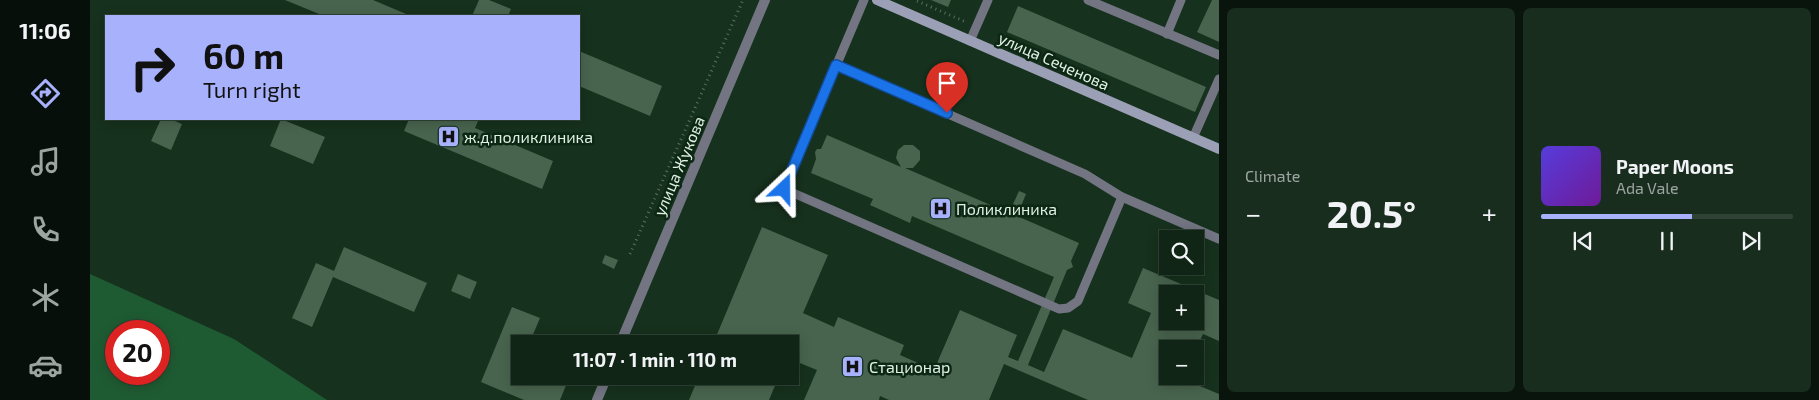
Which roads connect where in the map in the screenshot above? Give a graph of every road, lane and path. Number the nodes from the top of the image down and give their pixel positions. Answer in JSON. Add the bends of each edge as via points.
{"nodes":[{"id":1,"x":743,"y":0,"type":"edge"},
{"id":2,"x":765,"y":0,"type":"edge"},
{"id":3,"x":864,"y":0,"type":"edge"},
{"id":4,"x":877,"y":0,"type":"edge"},
{"id":5,"x":914,"y":0,"type":"edge"},
{"id":6,"x":988,"y":0,"type":"edge"},
{"id":7,"x":1088,"y":0,"type":"edge"},
{"id":8,"x":1181,"y":0,"type":"edge"},
{"id":9,"x":976,"y":26,"type":"junction"},
{"id":10,"x":1167,"y":34,"type":"junction"},
{"id":11,"x":970,"y":40,"type":"junction"},
{"id":12,"x":1219,"y":55,"type":"edge"},
{"id":13,"x":836,"y":65,"type":"junction"},
{"id":14,"x":1219,"y":79,"type":"edge"},
{"id":15,"x":1193,"y":138,"type":"junction"},
{"id":16,"x":1219,"y":149,"type":"edge"},
{"id":17,"x":1122,"y":196,"type":"junction"},
{"id":18,"x":1219,"y":239,"type":"edge"},
{"id":19,"x":630,"y":254,"type":"dead end"},
{"id":20,"x":624,"y":335,"type":"edge"},
{"id":21,"x":603,"y":385,"type":"edge"},
{"id":22,"x":597,"y":400,"type":"edge"}],
"edges":[{"from":1,"to":19,"type":"path"},
{"from":2,"to":20,"type":"street","name":"улица Жукова"},
{"from":3,"to":13,"type":"lane"},
{"from":4,"to":11,"type":"main road","name":"улица Сеченова"},
{"from":5,"to":9,"type":"path"},
{"from":6,"to":9,"type":"lane"},
{"from":7,"to":10,"type":"lane"},
{"from":8,"to":10,"type":"lane"},
{"from":9,"to":11,"type":"lane"},
{"from":10,"to":12,"type":"lane"},
{"from":11,"to":15,"type":"main road","name":"улица Сеченова"},
{"from":13,"to":17,"type":"lane","via":[[1085,174]]},
{"from":13,"to":17,"type":"lane","via":[[784,189],[1059,309],[1068,308],[1078,301]]},
{"from":14,"to":15,"type":"lane"},
{"from":15,"to":16,"type":"main road","name":"улица Сеченова"},
{"from":17,"to":18,"type":"lane"},
{"from":21,"to":22,"type":"street"}]}
